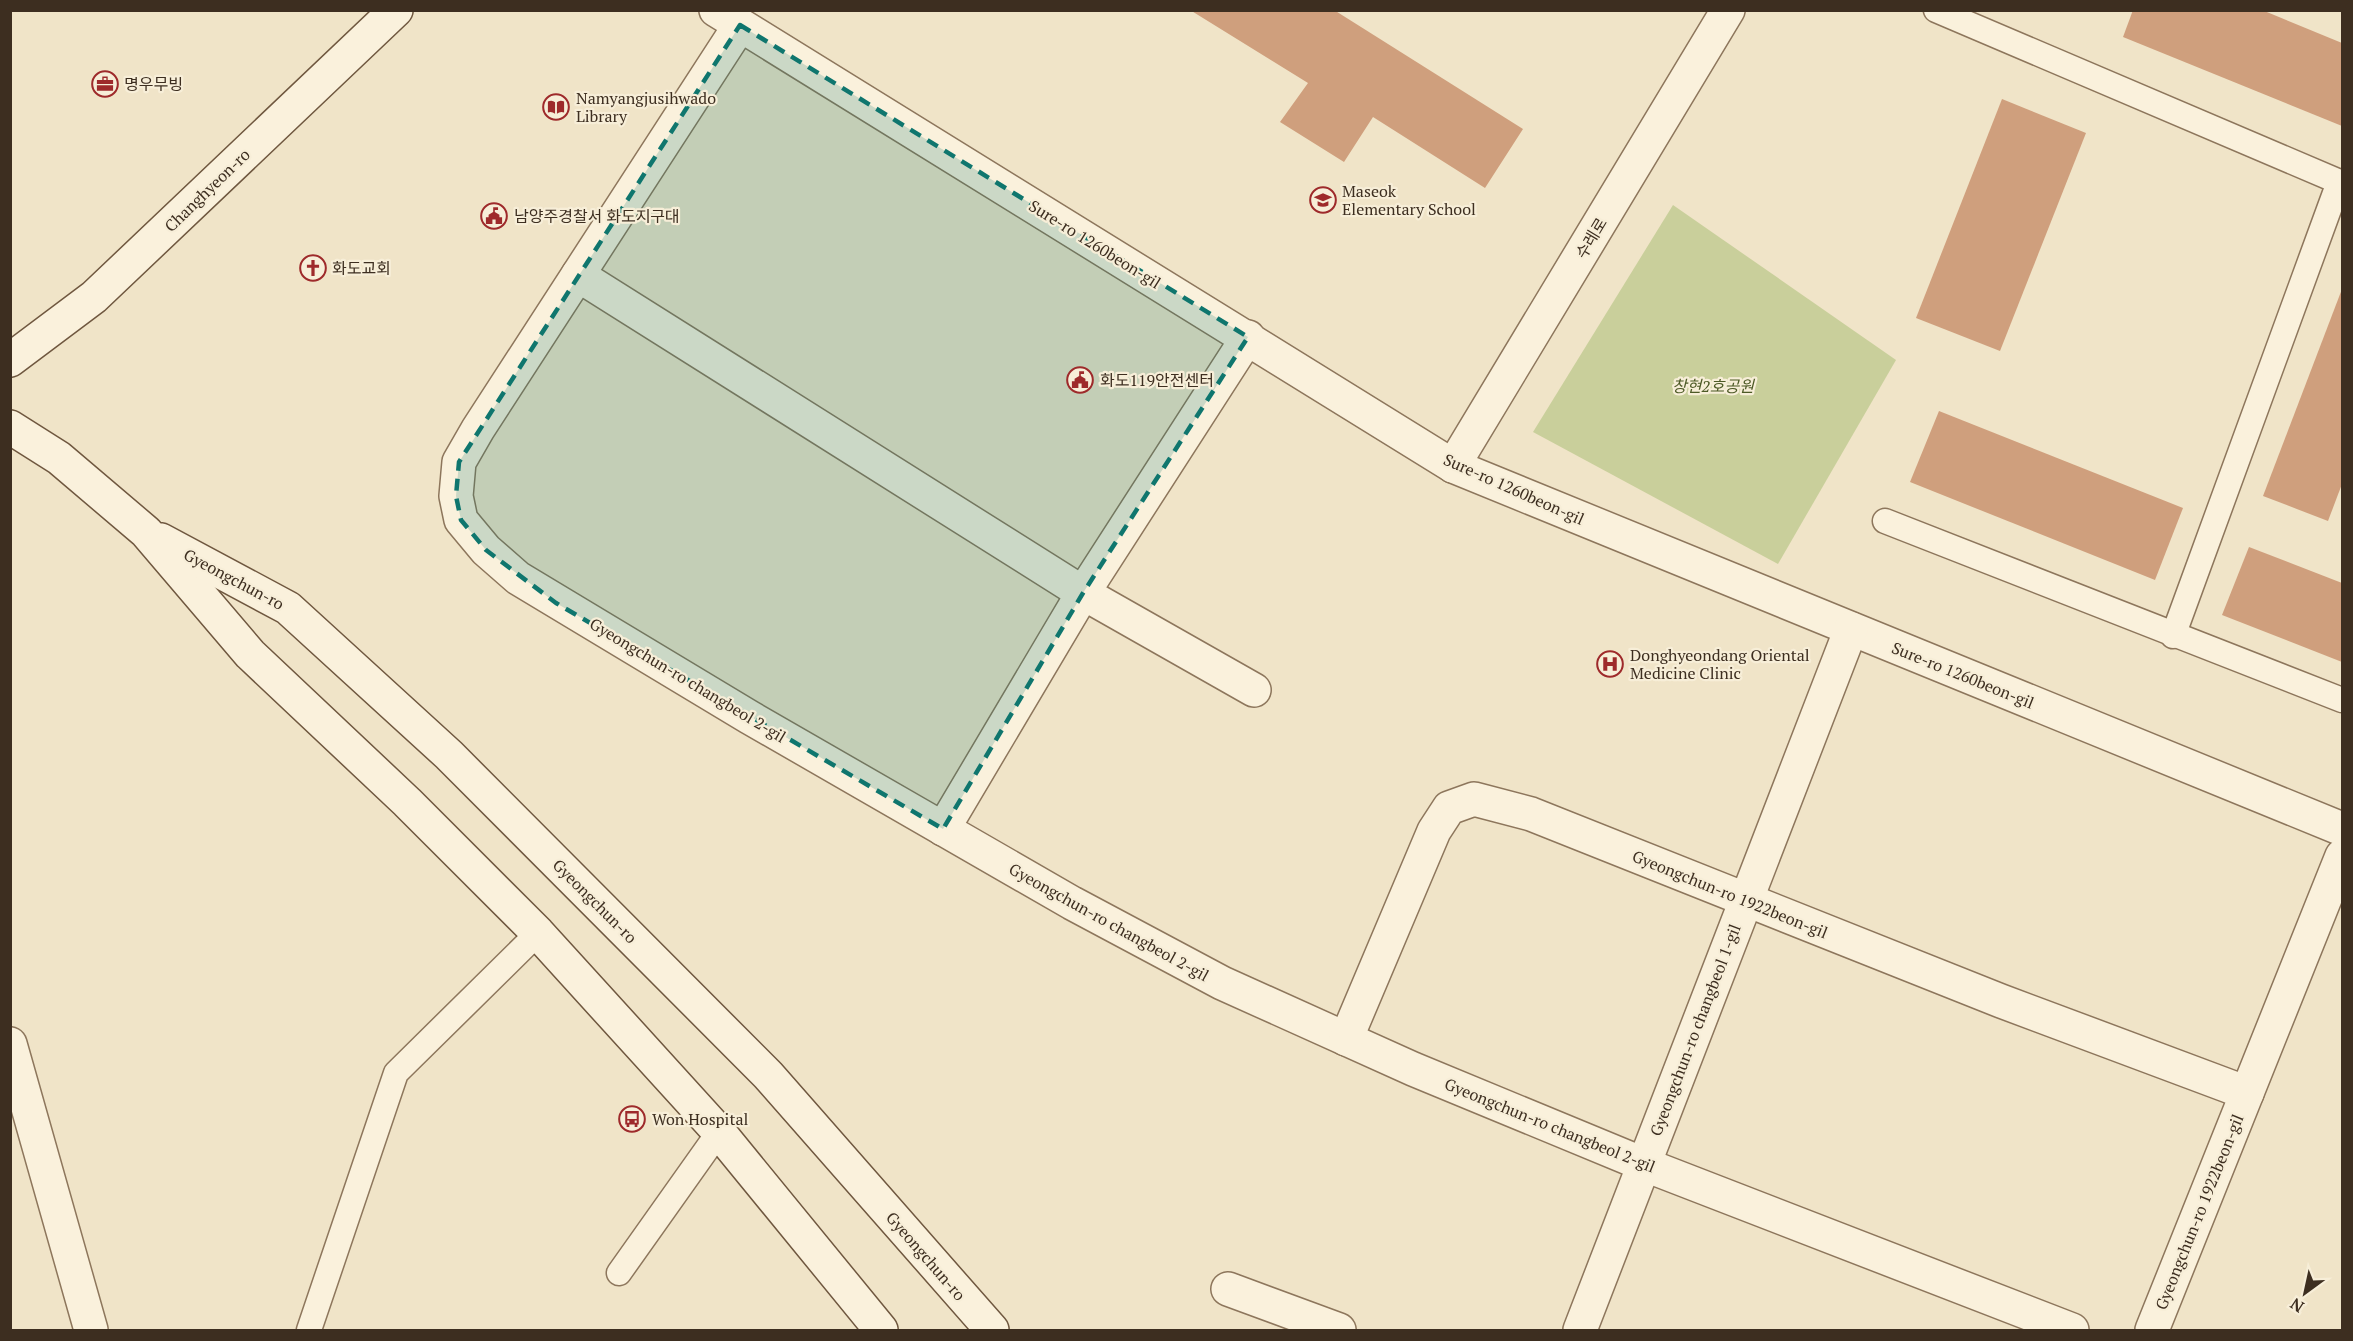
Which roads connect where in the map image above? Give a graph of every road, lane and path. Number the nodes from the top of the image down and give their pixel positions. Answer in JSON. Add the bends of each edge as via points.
{"nodes":[{"id":1,"x":396,"y":10,"type":"edge"},
{"id":2,"x":1728,"y":10,"type":"edge"},
{"id":3,"x":1936,"y":10,"type":"edge"},
{"id":4,"x":728,"y":18,"type":"edge"},
{"id":5,"x":2341,"y":182,"type":"edge"},
{"id":6,"x":578,"y":274,"type":"junction"},
{"id":7,"x":1248,"y":337,"type":"junction"},
{"id":8,"x":10,"y":360,"type":"edge"},
{"id":9,"x":10,"y":427,"type":"edge"},
{"id":10,"x":1453,"y":466,"type":"junction"},
{"id":11,"x":1885,"y":521,"type":"dead end"},
{"id":12,"x":146,"y":532,"type":"junction"},
{"id":13,"x":1083,"y":593,"type":"junction"},
{"id":14,"x":1851,"y":629,"type":"junction"},
{"id":15,"x":2173,"y":636,"type":"junction"},
{"id":16,"x":1254,"y":690,"type":"dead end"},
{"id":17,"x":2343,"y":700,"type":"edge"},
{"id":18,"x":943,"y":829,"type":"junction"},
{"id":19,"x":2343,"y":829,"type":"edge"},
{"id":20,"x":2343,"y":856,"type":"edge"},
{"id":21,"x":1745,"y":900,"type":"junction"},
{"id":22,"x":538,"y":933,"type":"junction"},
{"id":23,"x":1346,"y":1039,"type":"junction"},
{"id":24,"x":10,"y":1044,"type":"edge"},
{"id":25,"x":2247,"y":1093,"type":"junction"},
{"id":26,"x":719,"y":1132,"type":"junction"},
{"id":27,"x":1643,"y":1164,"type":"junction"},
{"id":28,"x":619,"y":1273,"type":"dead end"},
{"id":29,"x":1228,"y":1289,"type":"dead end"},
{"id":30,"x":90,"y":1330,"type":"edge"},
{"id":31,"x":309,"y":1330,"type":"edge"},
{"id":32,"x":880,"y":1330,"type":"edge"},
{"id":33,"x":992,"y":1330,"type":"edge"},
{"id":34,"x":1339,"y":1330,"type":"edge"},
{"id":35,"x":1580,"y":1330,"type":"edge"},
{"id":36,"x":2072,"y":1330,"type":"edge"},
{"id":37,"x":2152,"y":1330,"type":"edge"}],
"edges":[{"from":1,"to":8,"type":"street","name":"Changhyeon-ro","via":[[94,297]]},
{"from":2,"to":10,"type":"street","name":"수레로"},
{"from":3,"to":5,"type":"lane"},
{"from":4,"to":6,"type":"street","name":"Gyeongchun-ro changbeol 2-gil"},
{"from":4,"to":7,"type":"street","name":"Sure-ro 1260beon-gil"},
{"from":5,"to":15,"type":"lane"},
{"from":6,"to":13,"type":"street"},
{"from":6,"to":18,"type":"street","name":"Gyeongchun-ro changbeol 2-gil","via":[[459,462],[456,496],[461,520],[486,550],[547,597]]},
{"from":7,"to":10,"type":"street","name":"Sure-ro 1260beon-gil"},
{"from":7,"to":13,"type":"street"},
{"from":9,"to":12,"type":"street","name":"Gyeongchun-ro","via":[[59,458]]},
{"from":10,"to":14,"type":"street","name":"Sure-ro 1260beon-gil"},
{"from":11,"to":15,"type":"lane"},
{"from":12,"to":22,"type":"street","name":"Gyeongchun-ro","via":[[250,654]]},
{"from":12,"to":33,"type":"street","name":"Gyeongchun-ro","via":[[288,608],[449,755],[768,1075]]},
{"from":13,"to":16,"type":"street"},
{"from":13,"to":18,"type":"street"},
{"from":14,"to":19,"type":"street","name":"Sure-ro 1260beon-gil"},
{"from":14,"to":21,"type":"street","name":"Gyeongchun-ro changbeol 1-gil"},
{"from":15,"to":17,"type":"lane"},
{"from":18,"to":23,"type":"street","name":"Gyeongchun-ro changbeol 2-gil","via":[[1222,983]]},
{"from":20,"to":25,"type":"street","name":"Gyeongchun-ro 1922beon-gil"},
{"from":21,"to":23,"type":"street","name":"Gyeongchun-ro 1922beon-gil","via":[[1531,814],[1474,799],[1449,808],[1434,831]]},
{"from":21,"to":25,"type":"street","name":"Gyeongchun-ro 1922beon-gil"},
{"from":21,"to":27,"type":"street","name":"Gyeongchun-ro changbeol 1-gil"},
{"from":22,"to":26,"type":"street","name":"Gyeongchun-ro"},
{"from":22,"to":31,"type":"lane","via":[[396,1072]]},
{"from":23,"to":27,"type":"street","name":"Gyeongchun-ro changbeol 2-gil"},
{"from":24,"to":30,"type":"street"},
{"from":25,"to":37,"type":"street","name":"Gyeongchun-ro 1922beon-gil"},
{"from":26,"to":28,"type":"lane"},
{"from":26,"to":32,"type":"street","name":"Gyeongchun-ro"},
{"from":27,"to":35,"type":"street","name":"Gyeongchun-ro changbeol 1-gil"},
{"from":27,"to":36,"type":"street","name":"Gyeongchun-ro changbeol 2-gil"},
{"from":29,"to":34,"type":"street"}]}
